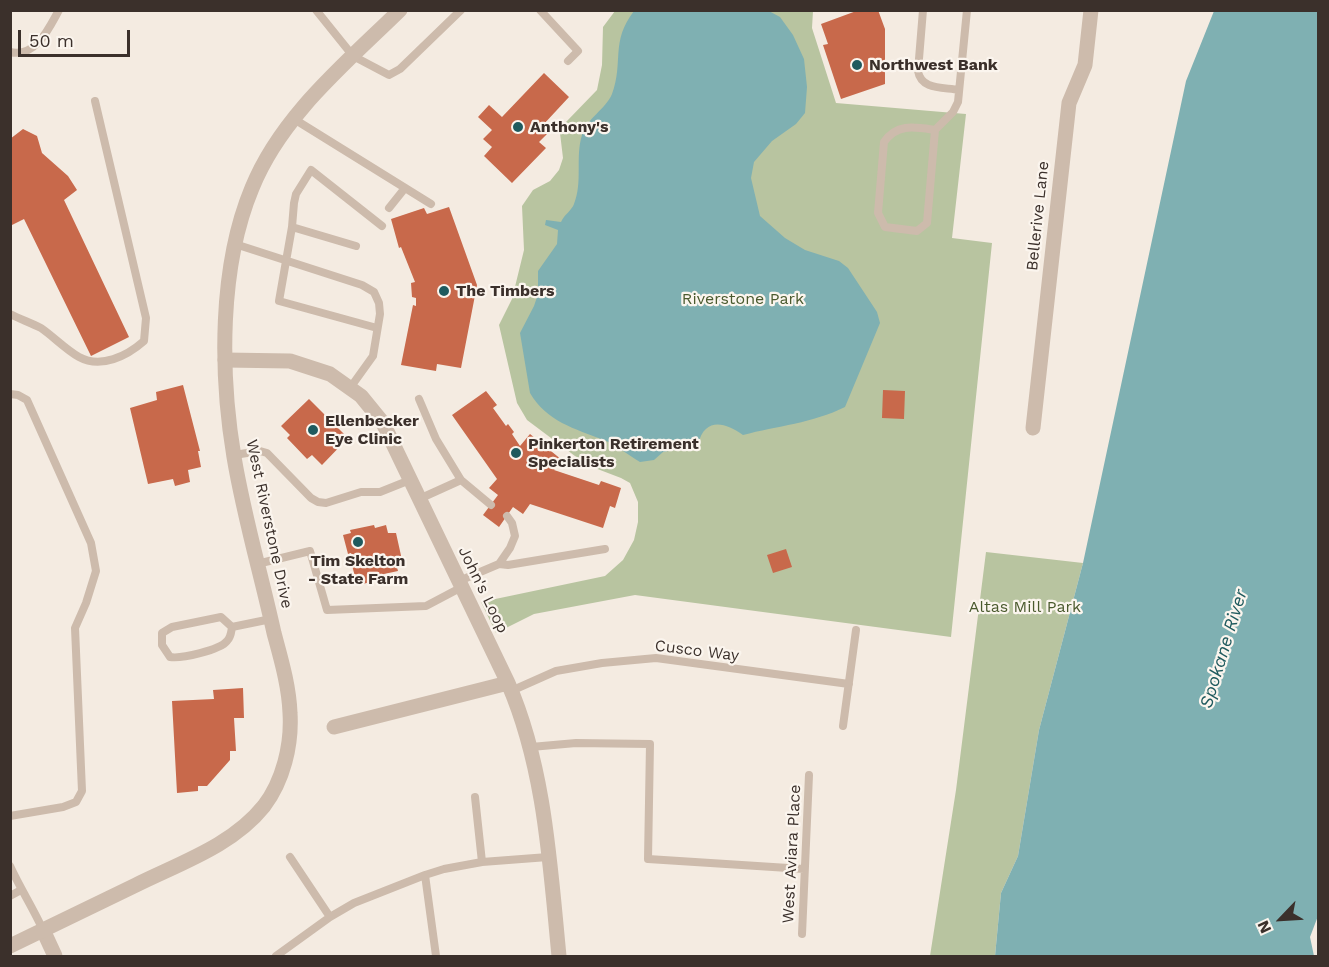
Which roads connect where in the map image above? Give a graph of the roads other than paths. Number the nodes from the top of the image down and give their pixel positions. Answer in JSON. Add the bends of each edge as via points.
{"nodes":[{"id":1,"x":59,"y":10,"type":"edge"},
{"id":2,"x":316,"y":10,"type":"edge"},
{"id":3,"x":400,"y":10,"type":"edge"},
{"id":4,"x":461,"y":10,"type":"edge"},
{"id":5,"x":540,"y":10,"type":"edge"},
{"id":6,"x":923,"y":10,"type":"edge"},
{"id":7,"x":968,"y":10,"type":"edge"},
{"id":8,"x":1091,"y":10,"type":"edge"},
{"id":9,"x":10,"y":52,"type":"edge"},
{"id":10,"x":353,"y":56,"type":"junction"},
{"id":11,"x":568,"y":61,"type":"dead end"},
{"id":12,"x":959,"y":90,"type":"junction"},
{"id":13,"x":95,"y":101,"type":"dead end"},
{"id":14,"x":294,"y":119,"type":"junction"},
{"id":15,"x":935,"y":130,"type":"junction"},
{"id":16,"x":405,"y":188,"type":"junction"},
{"id":17,"x":431,"y":204,"type":"dead end"},
{"id":18,"x":389,"y":208,"type":"dead end"},
{"id":19,"x":382,"y":226,"type":"dead end"},
{"id":20,"x":292,"y":227,"type":"junction"},
{"id":21,"x":234,"y":244,"type":"junction"},
{"id":22,"x":356,"y":246,"type":"dead end"},
{"id":23,"x":285,"y":260,"type":"junction"},
{"id":24,"x":10,"y":314,"type":"edge"},
{"id":25,"x":377,"y":328,"type":"junction"},
{"id":26,"x":225,"y":360,"type":"junction"},
{"id":27,"x":350,"y":388,"type":"junction"},
{"id":28,"x":10,"y":394,"type":"edge"},
{"id":29,"x":419,"y":399,"type":"dead end"},
{"id":30,"x":1033,"y":428,"type":"dead end"},
{"id":31,"x":234,"y":455,"type":"junction"},
{"id":32,"x":410,"y":480,"type":"junction"},
{"id":33,"x":461,"y":480,"type":"junction"},
{"id":34,"x":419,"y":499,"type":"junction"},
{"id":35,"x":490,"y":505,"type":"dead end"},
{"id":36,"x":507,"y":516,"type":"dead end"},
{"id":37,"x":605,"y":549,"type":"dead end"},
{"id":38,"x":257,"y":564,"type":"junction"},
{"id":39,"x":500,"y":564,"type":"junction"},
{"id":40,"x":460,"y":584,"type":"junction"},
{"id":41,"x":271,"y":619,"type":"junction"},
{"id":42,"x":232,"y":627,"type":"junction"},
{"id":43,"x":856,"y":630,"type":"dead end"},
{"id":44,"x":849,"y":684,"type":"junction"},
{"id":45,"x":509,"y":687,"type":"junction"},
{"id":46,"x":843,"y":726,"type":"dead end"},
{"id":47,"x":334,"y":727,"type":"dead end"},
{"id":48,"x":531,"y":747,"type":"junction"},
{"id":49,"x":809,"y":775,"type":"dead end"},
{"id":50,"x":475,"y":797,"type":"dead end"},
{"id":51,"x":10,"y":816,"type":"edge"},
{"id":52,"x":290,"y":856,"type":"dead end"},
{"id":53,"x":548,"y":857,"type":"junction"},
{"id":54,"x":482,"y":862,"type":"junction"},
{"id":55,"x":10,"y":866,"type":"edge"},
{"id":56,"x":804,"y":869,"type":"junction"},
{"id":57,"x":425,"y":875,"type":"junction"},
{"id":58,"x":21,"y":891,"type":"junction"},
{"id":59,"x":10,"y":896,"type":"edge"},
{"id":60,"x":330,"y":917,"type":"junction"},
{"id":61,"x":43,"y":930,"type":"junction"},
{"id":62,"x":802,"y":934,"type":"dead end"},
{"id":63,"x":10,"y":946,"type":"edge"},
{"id":64,"x":55,"y":957,"type":"edge"},
{"id":65,"x":276,"y":957,"type":"edge"},
{"id":66,"x":436,"y":957,"type":"edge"},
{"id":67,"x":559,"y":957,"type":"edge"}],
"edges":[{"from":1,"to":9,"type":"lane","via":[[40,41],[28,49]]},
{"from":2,"to":10,"type":"lane"},
{"from":3,"to":10,"type":"street","name":"West Riverstone Drive"},
{"from":4,"to":10,"type":"lane","via":[[389,75]]},
{"from":5,"to":11,"type":"lane","via":[[578,51]]},
{"from":6,"to":12,"type":"lane","via":[[919,79],[926,85]]},
{"from":7,"to":12,"type":"lane"},
{"from":8,"to":30,"type":"street","name":"Bellerive Lane","via":[[1085,65],[1069,103]]},
{"from":10,"to":14,"type":"street","name":"West Riverstone Drive"},
{"from":12,"to":15,"type":"lane","via":[[953,112]]},
{"from":13,"to":24,"type":"lane","via":[[146,318],[144,341],[120,357],[90,362],[40,328]]},
{"from":14,"to":16,"type":"lane"},
{"from":14,"to":21,"type":"street","name":"West Riverstone Drive","via":[[276,141],[252,186]]},
{"from":15,"to":15,"type":"lane","via":[[902,127],[884,142],[878,213],[885,226],[917,231],[927,223]]},
{"from":16,"to":17,"type":"lane"},
{"from":16,"to":18,"type":"lane"},
{"from":19,"to":20,"type":"lane","via":[[311,170],[296,194]]},
{"from":20,"to":22,"type":"lane"},
{"from":20,"to":23,"type":"lane"},
{"from":21,"to":23,"type":"lane"},
{"from":21,"to":26,"type":"street","name":"West Riverstone Drive","via":[[228,277]]},
{"from":23,"to":25,"type":"lane","via":[[374,292],[379,303]]},
{"from":23,"to":25,"type":"lane","via":[[279,301]]},
{"from":25,"to":27,"type":"lane","via":[[374,356]]},
{"from":26,"to":27,"type":"street","name":"John's Loop","via":[[290,361],[330,374]]},
{"from":26,"to":31,"type":"street","name":"West Riverstone Drive"},
{"from":27,"to":32,"type":"street","name":"John's Loop","via":[[382,423]]},
{"from":28,"to":51,"type":"lane","via":[[27,400],[91,543],[96,571],[75,628],[82,791],[76,802],[63,807]]},
{"from":29,"to":33,"type":"lane","via":[[435,439]]},
{"from":31,"to":32,"type":"lane","via":[[267,453],[318,502],[361,492],[380,492]]},
{"from":31,"to":38,"type":"street","name":"West Riverstone Drive"},
{"from":32,"to":34,"type":"street","name":"John's Loop"},
{"from":33,"to":34,"type":"lane"},
{"from":33,"to":35,"type":"lane"},
{"from":34,"to":40,"type":"street","name":"John's Loop"},
{"from":36,"to":39,"type":"lane","via":[[515,536]]},
{"from":37,"to":39,"type":"lane","via":[[508,566]]},
{"from":38,"to":40,"type":"lane","via":[[310,551],[327,610],[426,606]]},
{"from":38,"to":41,"type":"street","name":"West Riverstone Drive"},
{"from":39,"to":40,"type":"lane"},
{"from":40,"to":45,"type":"street","name":"John's Loop"},
{"from":41,"to":42,"type":"lane"},
{"from":41,"to":61,"type":"street","name":"West Riverstone Drive","via":[[286,682],[290,739],[277,786],[264,805],[250,821],[214,847]]},
{"from":42,"to":42,"type":"lane","via":[[221,617],[172,627],[162,633],[162,645],[170,657],[179,658],[223,645],[230,639]]},
{"from":43,"to":44,"type":"lane"},
{"from":44,"to":45,"type":"lane","name":"Cusco Way","via":[[656,658],[556,671]]},
{"from":44,"to":46,"type":"lane"},
{"from":45,"to":47,"type":"street"},
{"from":45,"to":48,"type":"street","name":"John's Loop"},
{"from":48,"to":53,"type":"street","name":"John's Loop"},
{"from":48,"to":56,"type":"lane","via":[[650,744],[648,859]]},
{"from":49,"to":56,"type":"lane","name":"West Aviara Place"},
{"from":50,"to":54,"type":"lane"},
{"from":52,"to":60,"type":"lane"},
{"from":53,"to":54,"type":"lane"},
{"from":53,"to":67,"type":"street","name":"John's Loop"},
{"from":54,"to":57,"type":"lane"},
{"from":55,"to":58,"type":"lane"},
{"from":56,"to":62,"type":"lane","name":"West Aviara Place"},
{"from":57,"to":60,"type":"lane","via":[[354,903]]},
{"from":57,"to":66,"type":"lane"},
{"from":58,"to":59,"type":"lane"},
{"from":58,"to":61,"type":"lane"},
{"from":60,"to":65,"type":"lane"},
{"from":61,"to":63,"type":"street","name":"West Riverstone Drive"},
{"from":61,"to":64,"type":"street"}]}
